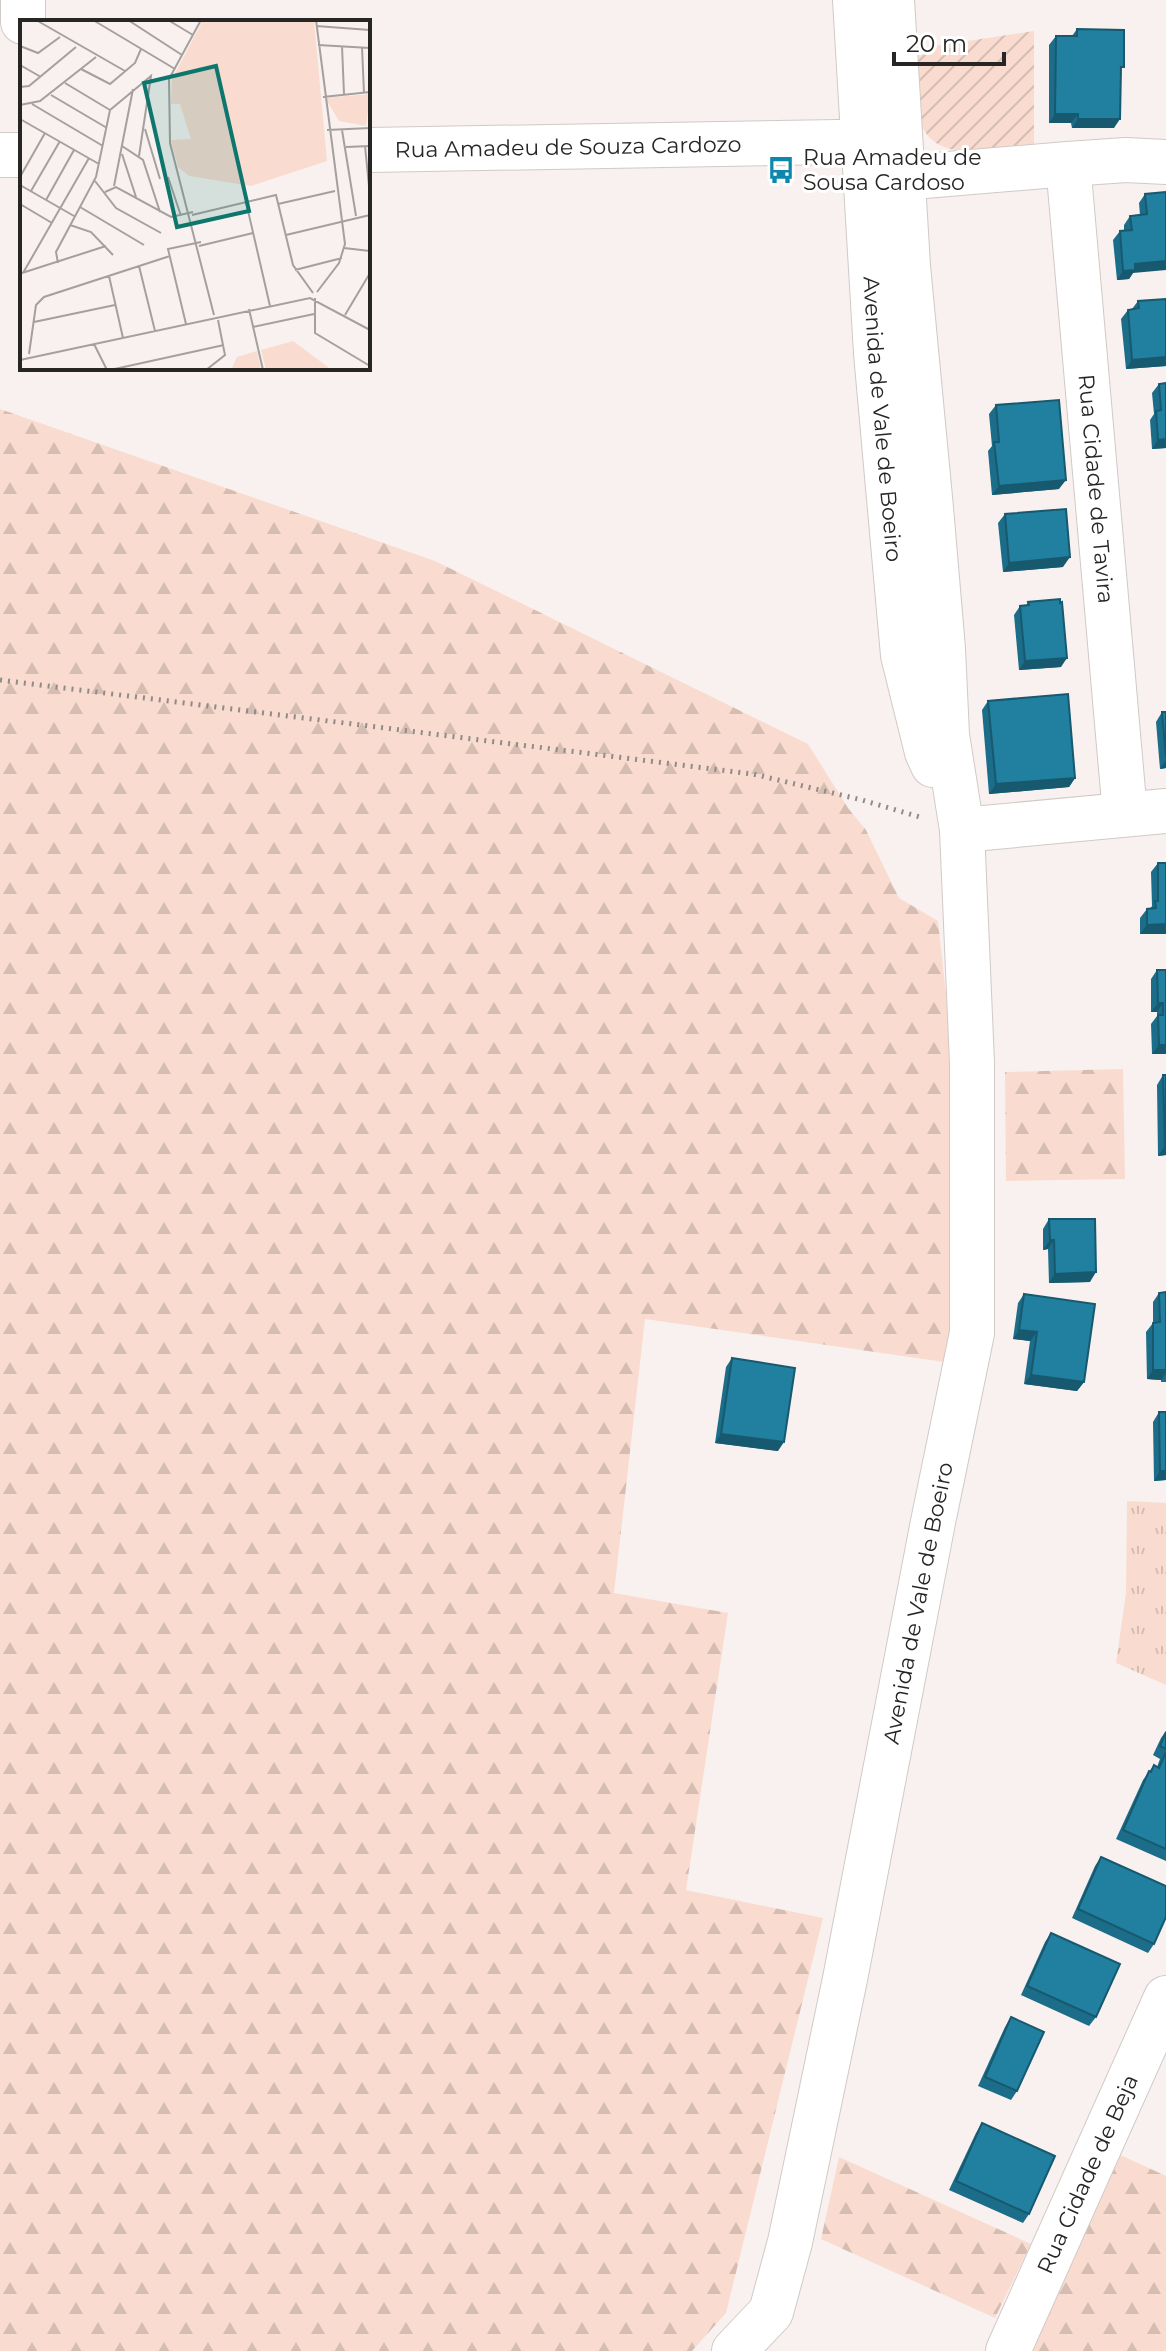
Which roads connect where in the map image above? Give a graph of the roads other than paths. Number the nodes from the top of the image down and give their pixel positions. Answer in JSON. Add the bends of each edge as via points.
{"nodes":[{"id":1,"x":855,"y":0,"type":"edge"},
{"id":2,"x":892,"y":0,"type":"edge"},
{"id":3,"x":370,"y":150,"type":"edge"},
{"id":4,"x":883,"y":161,"type":"junction"},
{"id":5,"x":1166,"y":162,"type":"edge"},
{"id":6,"x":1068,"y":164,"type":"junction"},
{"id":7,"x":1146,"y":812,"type":"edge"},
{"id":8,"x":962,"y":830,"type":"junction"},
{"id":9,"x":1166,"y":1998,"type":"edge"},
{"id":10,"x":734,"y":2351,"type":"edge"},
{"id":11,"x":1008,"y":2351,"type":"edge"}],
"edges":[{"from":1,"to":4,"type":"street","name":"Avenida de Vale de Boeiro"},
{"from":2,"to":4,"type":"street","name":"Avenida de Vale de Boeiro"},
{"from":3,"to":4,"type":"street","name":"Rua Amadeu de Souza Cardozo"},
{"from":4,"to":6,"type":"street","name":"Rua Amadeu de Souza Cardozo"},
{"from":4,"to":8,"type":"street","name":"Avenida de Vale de Boeiro","via":[[908,266],[947,735]]},
{"from":5,"to":6,"type":"street","name":"Rua Amadeu de Souza Cardozo"},
{"from":6,"to":7,"type":"street","name":"Rua Cidade de Tavira"},
{"from":7,"to":8,"type":"street"},
{"from":8,"to":10,"type":"street","name":"Avenida de Vale de Boeiro","via":[[972,1063],[972,1333],[790,2242],[771,2312]]},
{"from":9,"to":11,"type":"street","name":"Rua Cidade de Beja"}]}
